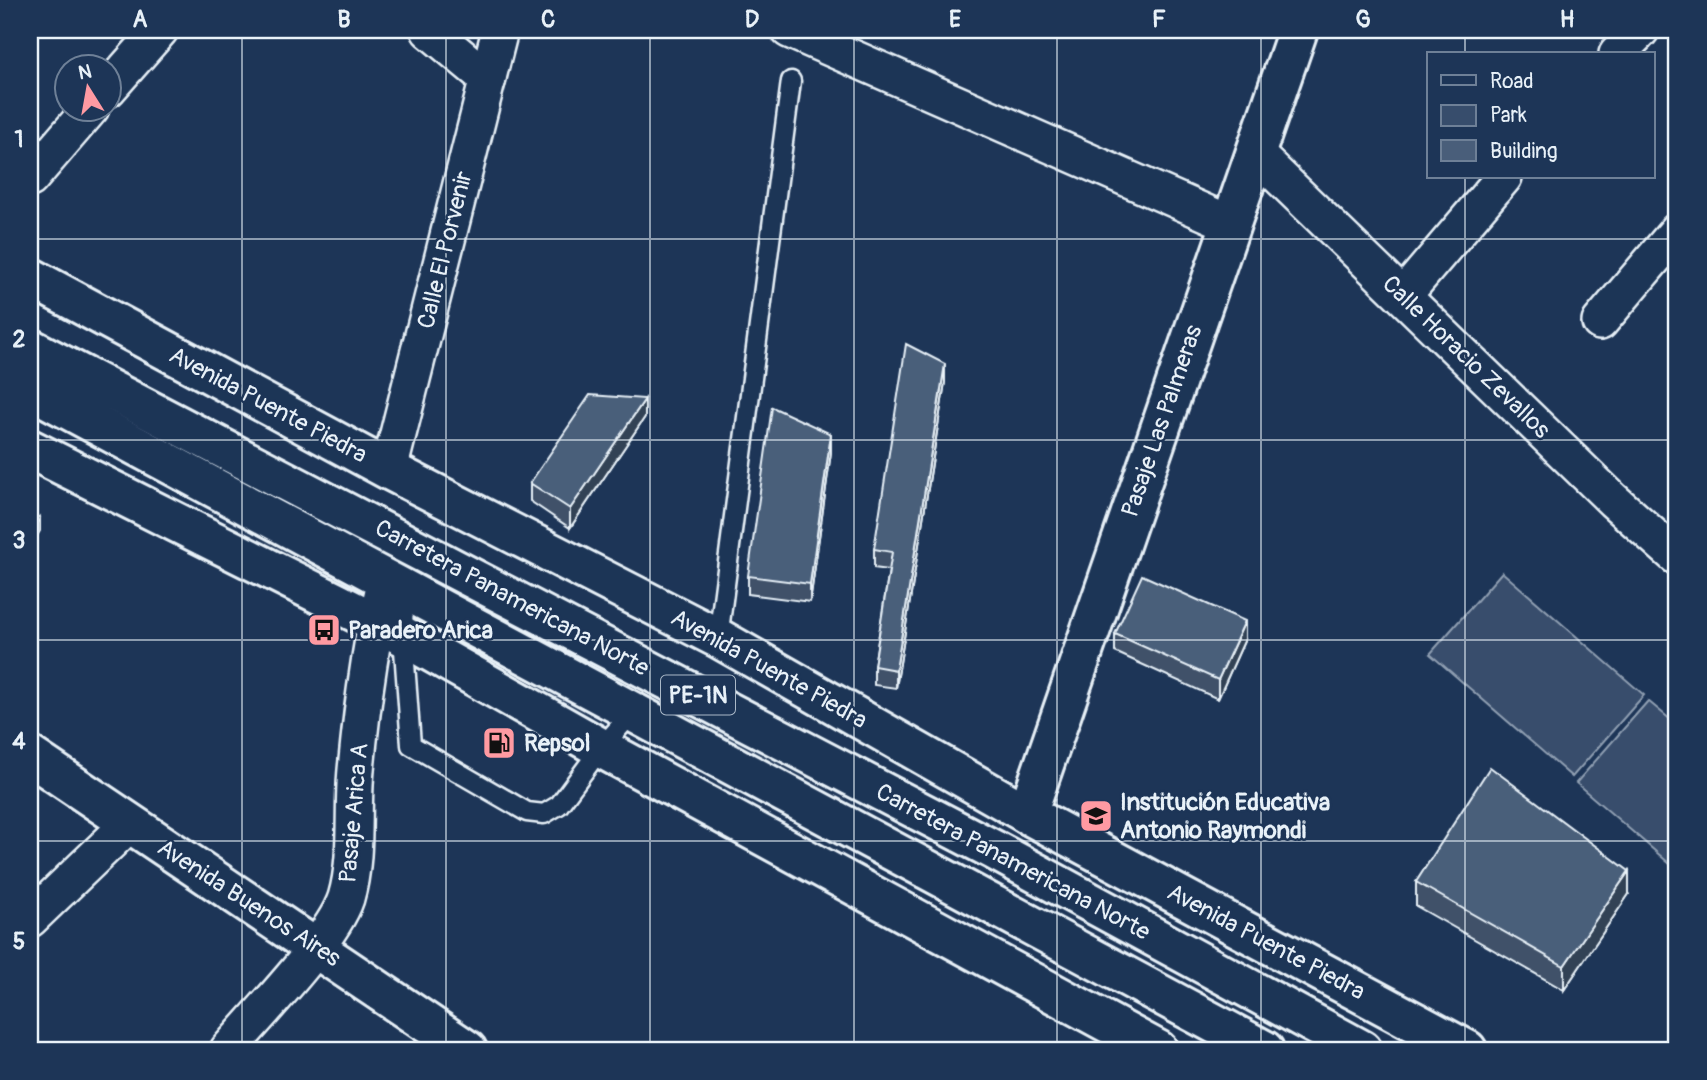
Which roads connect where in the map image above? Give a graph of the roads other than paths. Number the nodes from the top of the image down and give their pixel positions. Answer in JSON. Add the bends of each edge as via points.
{"nodes":[{"id":1,"x":160,"y":30,"type":"edge"},
{"id":2,"x":429,"y":30,"type":"edge"},
{"id":3,"x":500,"y":30,"type":"edge"},
{"id":4,"x":789,"y":30,"type":"edge"},
{"id":5,"x":1298,"y":30,"type":"edge"},
{"id":6,"x":1641,"y":30,"type":"edge"},
{"id":7,"x":1619,"y":52,"type":"edge"},
{"id":8,"x":122,"y":73,"type":"edge"},
{"id":9,"x":488,"y":79,"type":"junction"},
{"id":10,"x":791,"y":81,"type":"dead end"},
{"id":11,"x":79,"y":122,"type":"edge"},
{"id":12,"x":1257,"y":155,"type":"junction"},
{"id":13,"x":1503,"y":178,"type":"edge"},
{"id":14,"x":30,"y":179,"type":"edge"},
{"id":15,"x":1229,"y":223,"type":"junction"},
{"id":16,"x":1677,"y":231,"type":"edge"},
{"id":17,"x":30,"y":277,"type":"edge"},
{"id":18,"x":1403,"y":296,"type":"junction"},
{"id":19,"x":1600,"y":322,"type":"dead end"},
{"id":20,"x":30,"y":348,"type":"edge"},
{"id":21,"x":30,"y":389,"type":"edge"},
{"id":22,"x":30,"y":449,"type":"edge"},
{"id":23,"x":389,"y":470,"type":"junction"},
{"id":24,"x":1677,"y":557,"type":"edge"},
{"id":25,"x":395,"y":584,"type":"junction"},
{"id":26,"x":389,"y":629,"type":"junction"},
{"id":27,"x":718,"y":638,"type":"junction"},
{"id":28,"x":634,"y":712,"type":"junction"},
{"id":29,"x":601,"y":748,"type":"junction"},
{"id":30,"x":30,"y":756,"type":"edge"},
{"id":31,"x":1027,"y":814,"type":"junction"},
{"id":32,"x":129,"y":824,"type":"junction"},
{"id":33,"x":30,"y":919,"type":"edge"},
{"id":34,"x":316,"y":946,"type":"junction"},
{"id":35,"x":228,"y":1050,"type":"edge"},
{"id":36,"x":467,"y":1050,"type":"edge"},
{"id":37,"x":1157,"y":1050,"type":"edge"},
{"id":38,"x":1264,"y":1050,"type":"edge"},
{"id":39,"x":1362,"y":1050,"type":"edge"},
{"id":40,"x":1467,"y":1050,"type":"edge"}],
"edges":[{"from":1,"to":8,"type":"street"},
{"from":2,"to":9,"type":"street"},
{"from":3,"to":9,"type":"street","name":"Calle El Porvenir"},
{"from":4,"to":15,"type":"street"},
{"from":5,"to":12,"type":"main road","name":"Pasaje Las Palmeras"},
{"from":6,"to":7,"type":"street"},
{"from":9,"to":23,"type":"street","name":"Calle El Porvenir"},
{"from":10,"to":27,"type":"lane"},
{"from":11,"to":14,"type":"street"},
{"from":12,"to":15,"type":"main road","name":"Pasaje Las Palmeras"},
{"from":12,"to":18,"type":"street","name":"Calle Horacio Zevallos"},
{"from":13,"to":18,"type":"street"},
{"from":15,"to":31,"type":"main road","name":"Pasaje Las Palmeras"},
{"from":16,"to":19,"type":"street"},
{"from":17,"to":23,"type":"main road","name":"Avenida Puente Piedra"},
{"from":18,"to":24,"type":"street","name":"Calle Horacio Zevallos"},
{"from":20,"to":39,"type":"main road","name":"Carretera Panamericana Norte","number":"PE-1N","via":[[994,850]]},
{"from":21,"to":25,"type":"main road","name":"Carretera Panamericana Norte","number":"PE-1N"},
{"from":22,"to":26,"type":"main road"},
{"from":23,"to":27,"type":"main road","name":"Avenida Puente Piedra"},
{"from":25,"to":26,"type":"street","name":"Pasaje Arica A"},
{"from":25,"to":28,"type":"main road","name":"Carretera Panamericana Norte","number":"PE-1N"},
{"from":26,"to":29,"type":"main road"},
{"from":26,"to":29,"type":"lane","via":[[411,745],[527,812],[544,814],[559,805]]},
{"from":26,"to":34,"type":"street","name":"Pasaje Arica A","via":[[356,770],[351,872],[345,900]]},
{"from":27,"to":31,"type":"main road","name":"Avenida Puente Piedra"},
{"from":28,"to":29,"type":"lane"},
{"from":28,"to":38,"type":"main road","name":"Carretera Panamericana Norte","number":"PE-1N"},
{"from":29,"to":37,"type":"main road"},
{"from":30,"to":32,"type":"main road","name":"Avenida Buenos Aires"},
{"from":31,"to":40,"type":"main road","name":"Avenida Puente Piedra"},
{"from":32,"to":33,"type":"street"},
{"from":32,"to":34,"type":"main road","name":"Avenida Buenos Aires"},
{"from":34,"to":35,"type":"street","name":"Pasaje Arica A"},
{"from":34,"to":36,"type":"main road","name":"Avenida Buenos Aires"}]}
